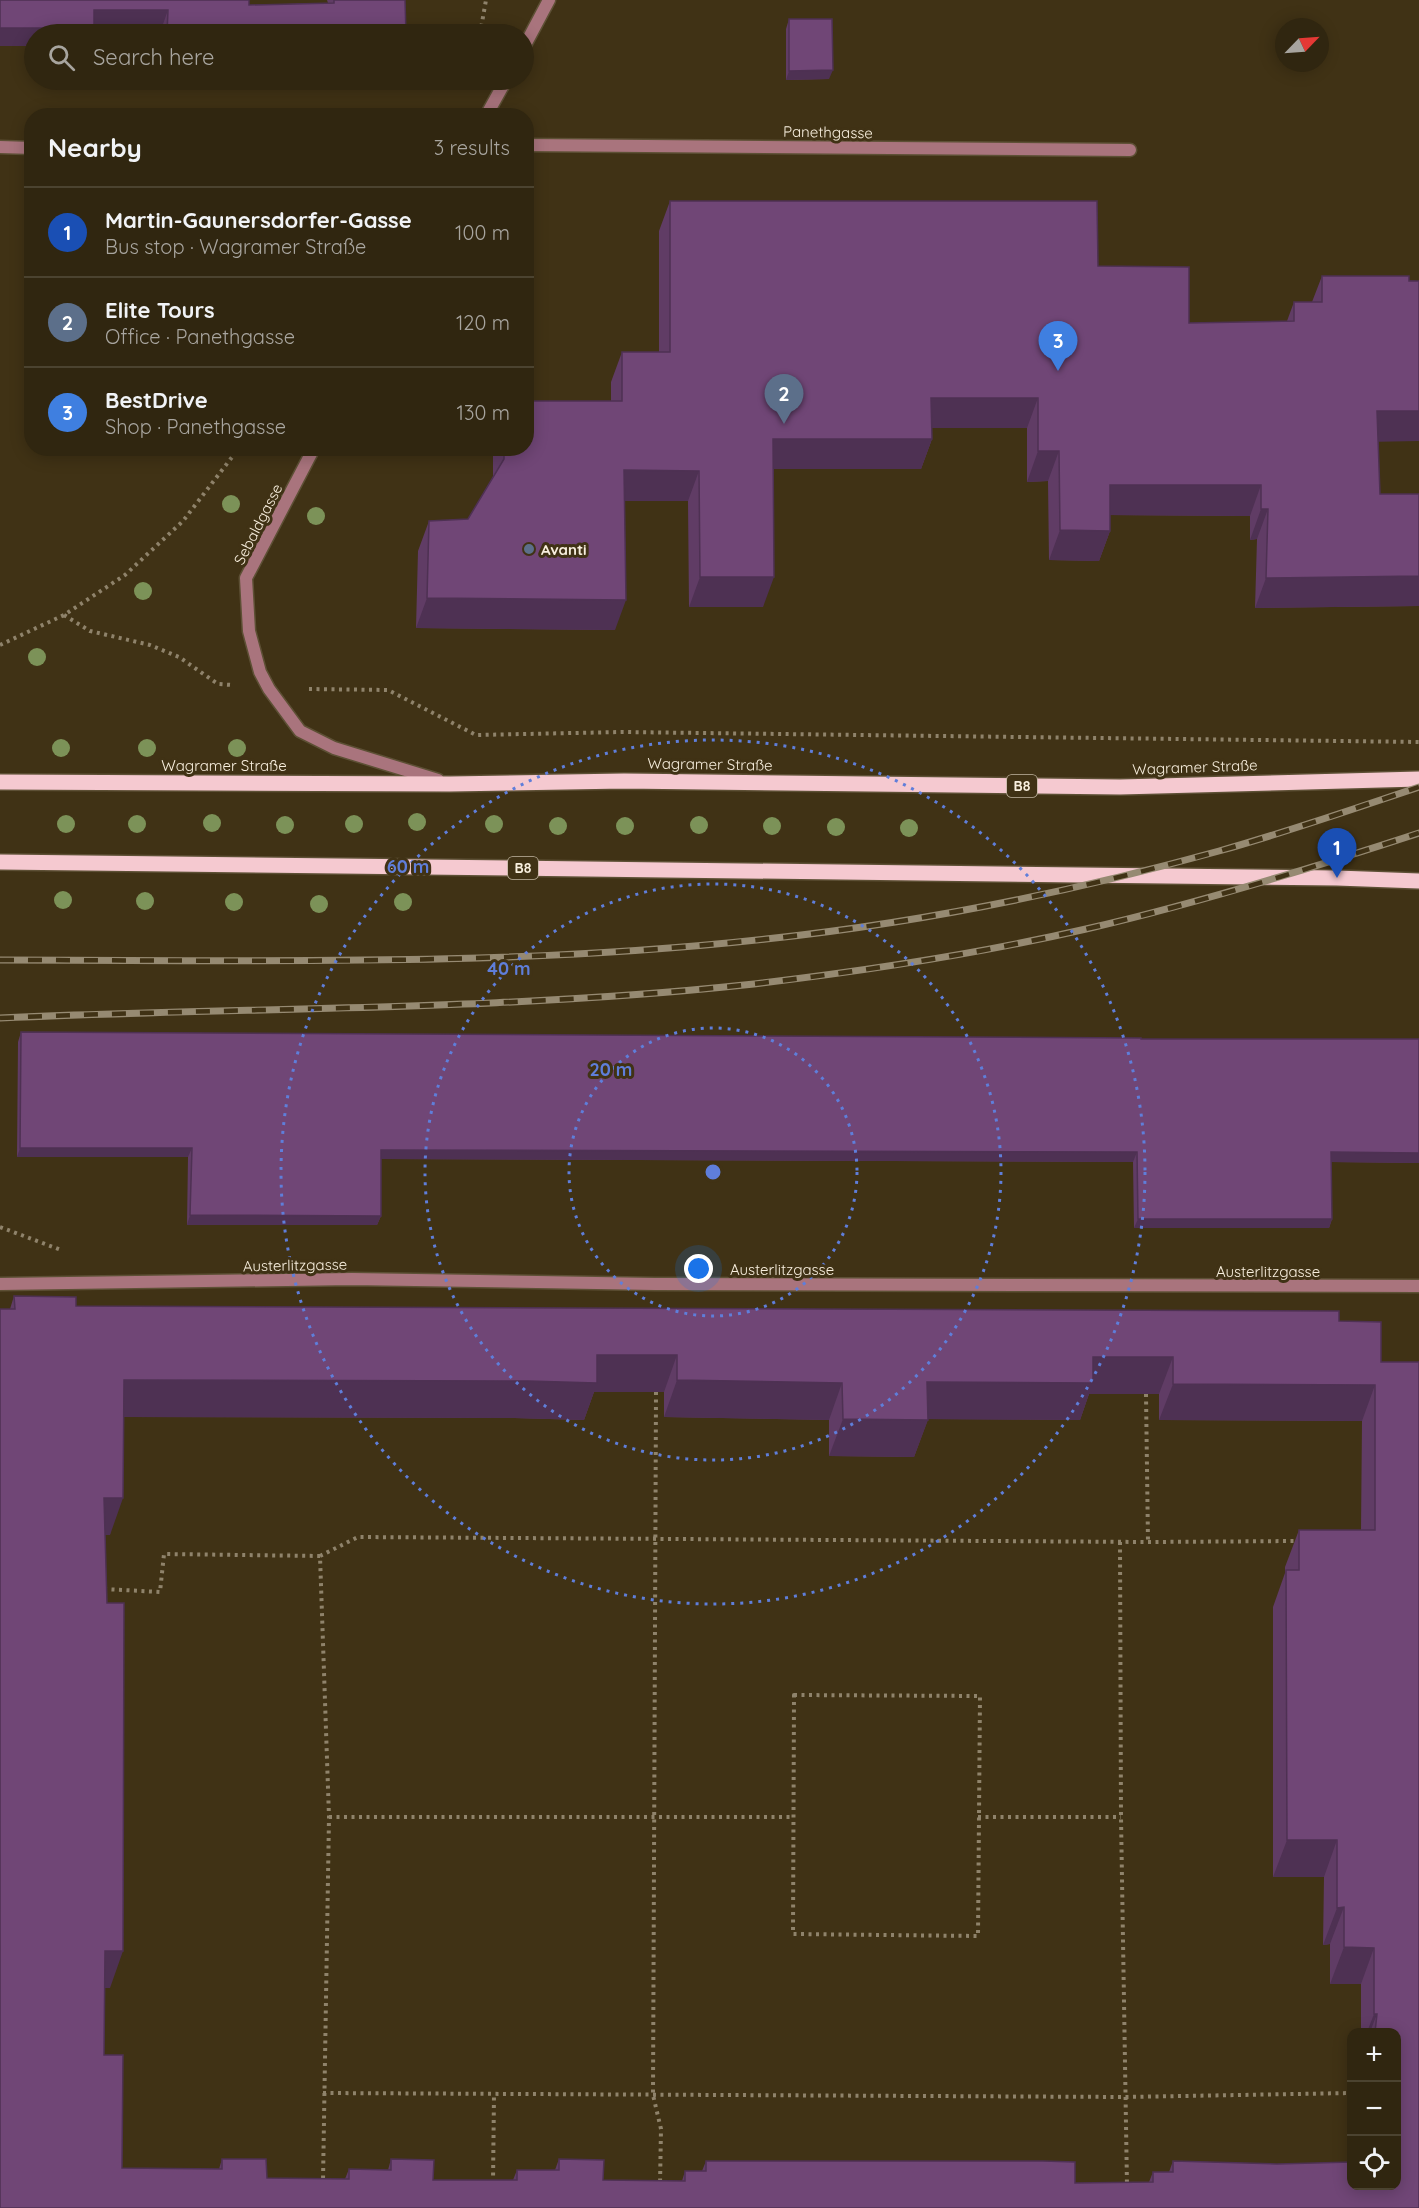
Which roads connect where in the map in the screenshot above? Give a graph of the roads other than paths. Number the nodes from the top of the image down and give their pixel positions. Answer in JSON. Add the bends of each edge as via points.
{"nodes":[{"id":1,"x":549,"y":0,"type":"edge"},
{"id":2,"x":534,"y":28,"type":"edge"},
{"id":3,"x":500,"y":90,"type":"edge"},
{"id":4,"x":490,"y":108,"type":"edge"},
{"id":5,"x":534,"y":145,"type":"edge"},
{"id":6,"x":0,"y":147,"type":"edge"},
{"id":7,"x":24,"y":148,"type":"edge"},
{"id":8,"x":1130,"y":150,"type":"dead end"},
{"id":9,"x":310,"y":456,"type":"edge"},
{"id":10,"x":1419,"y":779,"type":"edge"},
{"id":11,"x":0,"y":782,"type":"edge"},
{"id":12,"x":450,"y":784,"type":"junction"},
{"id":13,"x":0,"y":862,"type":"edge"},
{"id":14,"x":1419,"y":881,"type":"edge"},
{"id":15,"x":0,"y":1284,"type":"edge"},
{"id":16,"x":1419,"y":1286,"type":"edge"}],
"edges":[{"from":1,"to":2,"type":"street"},
{"from":3,"to":4,"type":"street"},
{"from":5,"to":8,"type":"street","name":"Panethgasse"},
{"from":6,"to":7,"type":"street"},
{"from":9,"to":12,"type":"street","name":"Sebaldgasse","via":[[246,578],[249,631],[260,672],[300,731],[333,748]]},
{"from":10,"to":12,"type":"main road","name":"Wagramer Straße","number":"B8","via":[[1120,787],[624,780]]},
{"from":11,"to":12,"type":"main road","name":"Wagramer Straße","number":"B8"},
{"from":13,"to":14,"type":"main road","number":"B8"},
{"from":15,"to":16,"type":"street","name":"Austerlitzgasse","via":[[352,1279],[655,1284]]}]}
